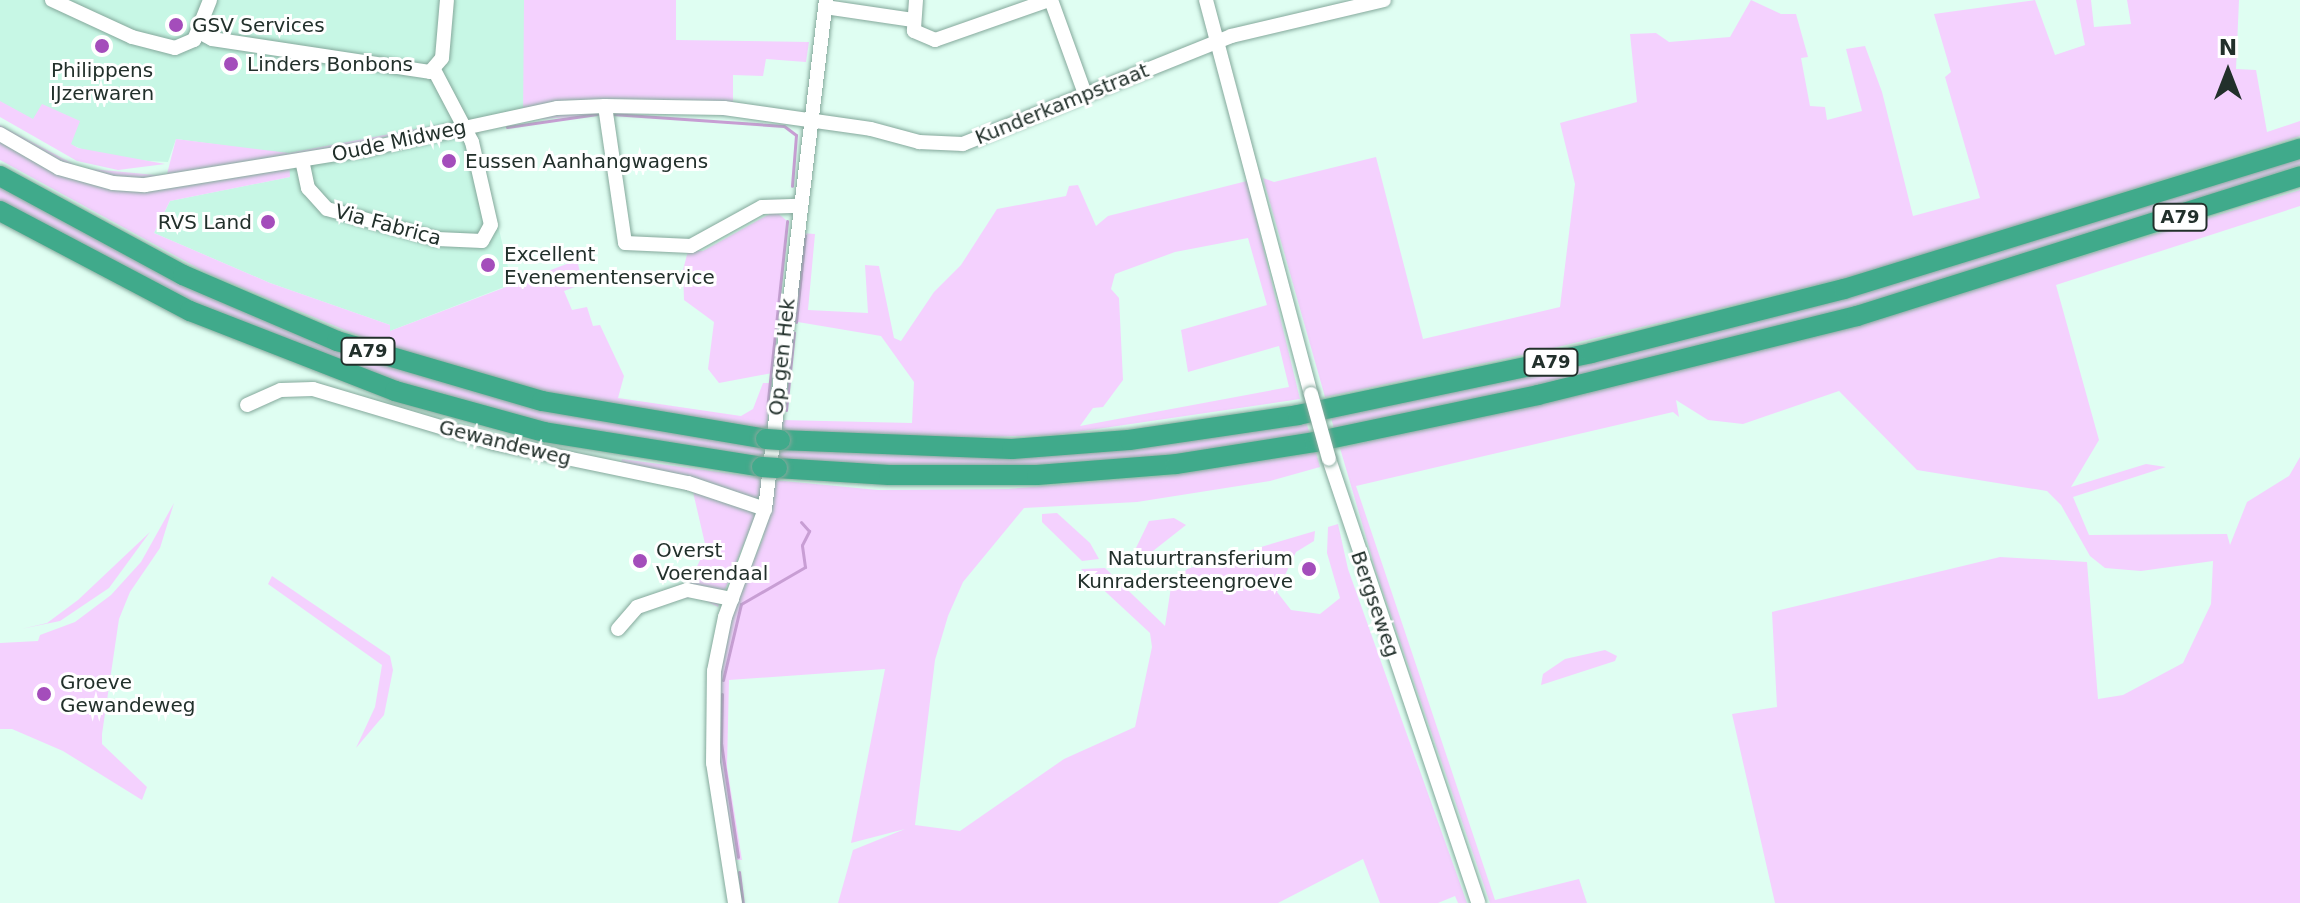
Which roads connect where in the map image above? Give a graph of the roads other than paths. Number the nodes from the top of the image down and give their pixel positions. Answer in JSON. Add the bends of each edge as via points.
{"nodes":[{"id":1,"x":52,"y":0,"type":"edge"},
{"id":2,"x":210,"y":0,"type":"edge"},
{"id":3,"x":447,"y":0,"type":"edge"},
{"id":4,"x":916,"y":0,"type":"edge"},
{"id":5,"x":1050,"y":0,"type":"edge"},
{"id":6,"x":1206,"y":0,"type":"edge"},
{"id":7,"x":1384,"y":0,"type":"edge"},
{"id":8,"x":825,"y":4,"type":"edge"},
{"id":9,"x":913,"y":20,"type":"junction"},
{"id":10,"x":199,"y":32,"type":"junction"},
{"id":11,"x":1219,"y":43,"type":"junction"},
{"id":12,"x":434,"y":70,"type":"junction"},
{"id":13,"x":1084,"y":91,"type":"junction"},
{"id":14,"x":605,"y":106,"type":"junction"},
{"id":15,"x":808,"y":118,"type":"junction"},
{"id":16,"x":463,"y":129,"type":"junction"},
{"id":17,"x":0,"y":134,"type":"edge"},
{"id":18,"x":2300,"y":149,"type":"edge"},
{"id":19,"x":302,"y":160,"type":"junction"},
{"id":20,"x":0,"y":176,"type":"edge"},
{"id":21,"x":2300,"y":176,"type":"edge"},
{"id":22,"x":799,"y":206,"type":"junction"},
{"id":23,"x":0,"y":211,"type":"edge"},
{"id":24,"x":247,"y":405,"type":"dead end"},
{"id":25,"x":765,"y":509,"type":"junction"},
{"id":26,"x":732,"y":599,"type":"junction"},
{"id":27,"x":618,"y":629,"type":"dead end"},
{"id":28,"x":735,"y":903,"type":"edge"},
{"id":29,"x":1478,"y":903,"type":"edge"}],
"edges":[{"from":1,"to":10,"type":"street","via":[[167,47],[186,46]]},
{"from":2,"to":10,"type":"street"},
{"from":3,"to":12,"type":"street","via":[[442,58]]},
{"from":4,"to":9,"type":"street"},
{"from":5,"to":9,"type":"street","via":[[935,40],[921,38]]},
{"from":5,"to":13,"type":"street"},
{"from":6,"to":11,"type":"street","name":"Bergseweg"},
{"from":7,"to":11,"type":"street","name":"Kunderkampstraat"},
{"from":8,"to":9,"type":"street"},
{"from":8,"to":15,"type":"street","name":"Op gen Hek"},
{"from":10,"to":12,"type":"street","via":[[227,41]]},
{"from":11,"to":13,"type":"street","name":"Kunderkampstraat"},
{"from":11,"to":29,"type":"street","name":"Bergseweg","bridge":true,"via":[[1329,459]]},
{"from":12,"to":16,"type":"street"},
{"from":13,"to":15,"type":"street","name":"Kunderkampstraat","via":[[963,144],[919,142]]},
{"from":14,"to":15,"type":"street","name":"Oude Midweg","via":[[724,108]]},
{"from":14,"to":16,"type":"street","name":"Oude Midweg","via":[[557,108]]},
{"from":14,"to":22,"type":"street","via":[[625,243],[691,246],[762,207]]},
{"from":15,"to":22,"type":"street","name":"Op gen Hek"},
{"from":16,"to":19,"type":"street","name":"Oude Midweg"},
{"from":16,"to":19,"type":"street","name":"Via Fabrica","via":[[472,142],[491,225],[478,242],[437,239],[327,209],[314,200]]},
{"from":17,"to":19,"type":"street","name":"Oude Midweg","via":[[59,168],[113,183],[155,184]]},
{"from":18,"to":20,"type":"highway","number":"A79","via":[[2028,236],[1787,304],[1525,368],[1298,415],[1129,440],[1012,449],[773,440],[542,401],[337,341],[183,275]]},
{"from":21,"to":23,"type":"highway","number":"A79","via":[[1857,316],[1538,395],[1315,442],[1176,464],[1037,475],[770,468],[557,435],[395,391],[178,305]]},
{"from":22,"to":25,"type":"street","name":"Op gen Hek"},
{"from":24,"to":25,"type":"street","name":"Gewandeweg","via":[[275,391],[313,389],[494,443],[688,483]]},
{"from":25,"to":26,"type":"street","name":"Op gen Hek"},
{"from":26,"to":27,"type":"street","via":[[687,590],[637,607]]},
{"from":26,"to":28,"type":"street","name":"Op gen Hek","via":[[715,659],[712,742]]}]}
